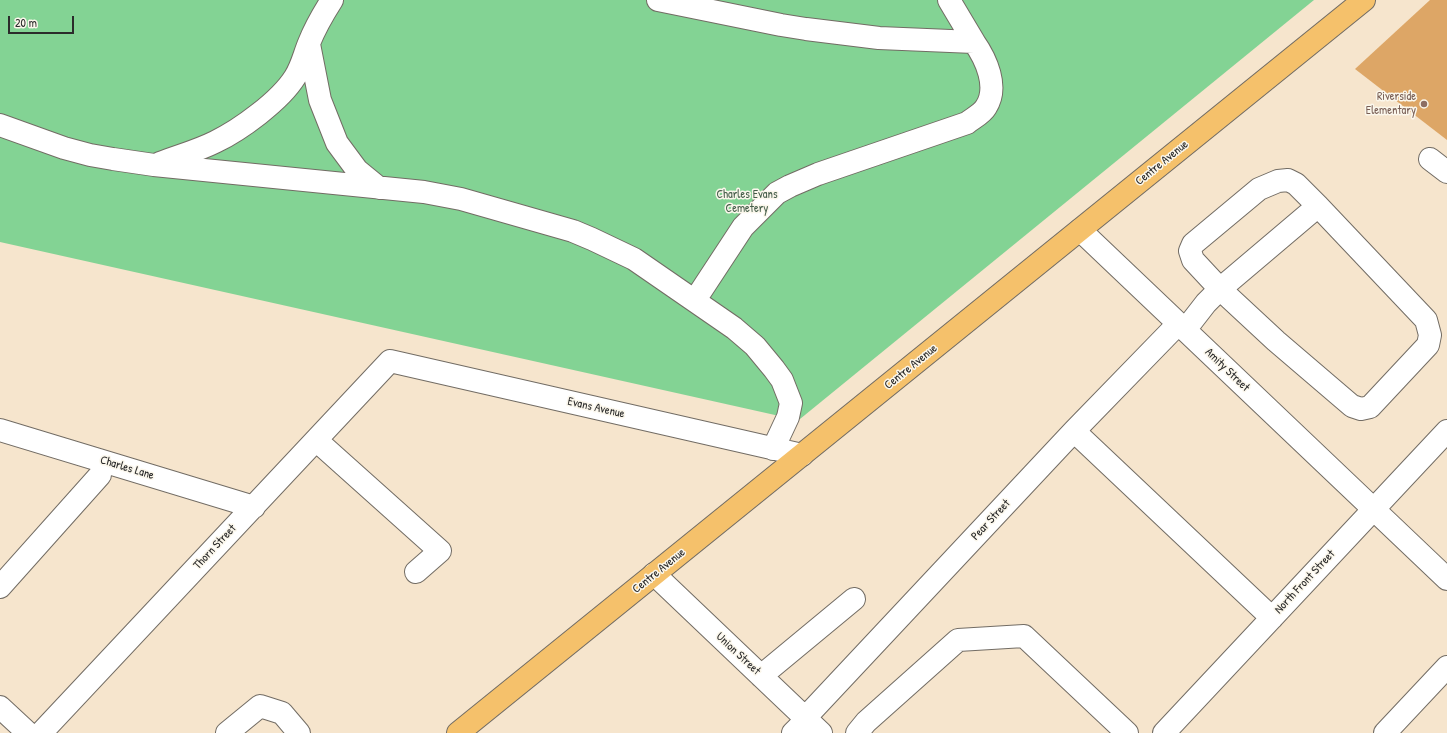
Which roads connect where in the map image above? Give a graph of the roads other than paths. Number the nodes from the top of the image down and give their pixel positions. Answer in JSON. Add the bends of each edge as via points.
{"nodes":[{"id":1,"x":332,"y":0,"type":"edge"},
{"id":2,"x":658,"y":0,"type":"edge"},
{"id":3,"x":949,"y":0,"type":"edge"},
{"id":4,"x":1364,"y":0,"type":"edge"},
{"id":5,"x":974,"y":42,"type":"junction"},
{"id":6,"x":309,"y":43,"type":"junction"},
{"id":7,"x":0,"y":125,"type":"edge"},
{"id":8,"x":1430,"y":159,"type":"dead end"},
{"id":9,"x":154,"y":165,"type":"junction"},
{"id":10,"x":1447,"y":172,"type":"edge"},
{"id":11,"x":379,"y":188,"type":"junction"},
{"id":12,"x":1318,"y":206,"type":"junction"},
{"id":13,"x":1080,"y":230,"type":"junction"},
{"id":14,"x":1220,"y":288,"type":"junction"},
{"id":15,"x":695,"y":300,"type":"junction"},
{"id":16,"x":1181,"y":327,"type":"junction"},
{"id":17,"x":390,"y":361,"type":"joint"},
{"id":18,"x":0,"y":430,"type":"edge"},
{"id":19,"x":1074,"y":431,"type":"junction"},
{"id":20,"x":1447,"y":431,"type":"edge"},
{"id":21,"x":316,"y":440,"type":"junction"},
{"id":22,"x":773,"y":449,"type":"junction"},
{"id":23,"x":802,"y":455,"type":"junction"},
{"id":24,"x":100,"y":475,"type":"dead end"},
{"id":25,"x":254,"y":507,"type":"junction"},
{"id":26,"x":1373,"y":510,"type":"junction"},
{"id":27,"x":416,"y":572,"type":"dead end"},
{"id":28,"x":654,"y":574,"type":"junction"},
{"id":29,"x":1447,"y":579,"type":"edge"},
{"id":30,"x":0,"y":587,"type":"edge"},
{"id":31,"x":854,"y":599,"type":"dead end"},
{"id":32,"x":1272,"y":618,"type":"junction"},
{"id":33,"x":1447,"y":667,"type":"edge"},
{"id":34,"x":761,"y":676,"type":"junction"},
{"id":35,"x":0,"y":707,"type":"edge"},
{"id":36,"x":807,"y":726,"type":"edge"},
{"id":37,"x":28,"y":733,"type":"edge"},
{"id":38,"x":40,"y":733,"type":"edge"},
{"id":39,"x":227,"y":733,"type":"edge"},
{"id":40,"x":299,"y":733,"type":"edge"},
{"id":41,"x":458,"y":733,"type":"edge"},
{"id":42,"x":857,"y":733,"type":"edge"},
{"id":43,"x":1127,"y":733,"type":"edge"},
{"id":44,"x":1164,"y":733,"type":"edge"},
{"id":45,"x":1385,"y":733,"type":"edge"}],
"edges":[{"from":1,"to":6,"type":"street","via":[[321,16]]},
{"from":2,"to":5,"type":"street","via":[[806,29],[886,39]]},
{"from":3,"to":5,"type":"street"},
{"from":4,"to":13,"type":"main road","name":"Centre Avenue"},
{"from":5,"to":15,"type":"street","via":[[989,70],[992,97],[986,108],[967,123],[954,129],[818,174],[777,193],[743,227]]},
{"from":6,"to":9,"type":"street","via":[[294,78],[266,108],[216,142]]},
{"from":6,"to":11,"type":"street","via":[[320,100],[336,143],[356,170]]},
{"from":7,"to":9,"type":"street","via":[[90,155]]},
{"from":8,"to":10,"type":"street"},
{"from":9,"to":11,"type":"street"},
{"from":11,"to":15,"type":"street","via":[[424,192],[461,199],[573,232],[634,259]]},
{"from":12,"to":14,"type":"street","name":"Pear Street"},
{"from":12,"to":14,"type":"street","via":[[1296,184],[1288,180],[1278,181],[1259,189],[1193,244],[1190,251],[1193,260]]},
{"from":12,"to":14,"type":"street","via":[[1426,320],[1430,335],[1428,345],[1370,407],[1352,406],[1276,341]]},
{"from":13,"to":16,"type":"street","name":"Amity Street"},
{"from":13,"to":23,"type":"main road","name":"Centre Avenue"},
{"from":14,"to":16,"type":"street","name":"Pear Street"},
{"from":15,"to":22,"type":"street","via":[[755,346],[782,380],[791,403],[788,417]]},
{"from":16,"to":19,"type":"street","name":"Pear Street"},
{"from":16,"to":26,"type":"street","name":"Amity Street"},
{"from":17,"to":21,"type":"street","name":"Thorn Street"},
{"from":17,"to":22,"type":"street","name":"Evans Avenue"},
{"from":18,"to":25,"type":"street","name":"Charles Lane"},
{"from":19,"to":32,"type":"street"},
{"from":19,"to":36,"type":"street","name":"Pear Street"},
{"from":20,"to":26,"type":"street","name":"North Front Street"},
{"from":21,"to":25,"type":"street","name":"Thorn Street"},
{"from":21,"to":27,"type":"street","via":[[440,551]]},
{"from":22,"to":23,"type":"street","name":"Evans Avenue"},
{"from":23,"to":28,"type":"main road","name":"Centre Avenue"},
{"from":24,"to":30,"type":"street"},
{"from":25,"to":38,"type":"street","name":"Thorn Street"},
{"from":26,"to":29,"type":"street","name":"Amity Street"},
{"from":26,"to":32,"type":"street","name":"North Front Street"},
{"from":28,"to":34,"type":"street","name":"Union Street"},
{"from":28,"to":41,"type":"main road","name":"Centre Avenue"},
{"from":31,"to":34,"type":"street"},
{"from":32,"to":44,"type":"street","name":"North Front Street"},
{"from":33,"to":45,"type":"street"},
{"from":34,"to":36,"type":"street","name":"Union Street"},
{"from":35,"to":37,"type":"street"},
{"from":39,"to":40,"type":"street","via":[[260,706],[282,713]]},
{"from":42,"to":43,"type":"street","via":[[958,640],[1024,636]]}]}
